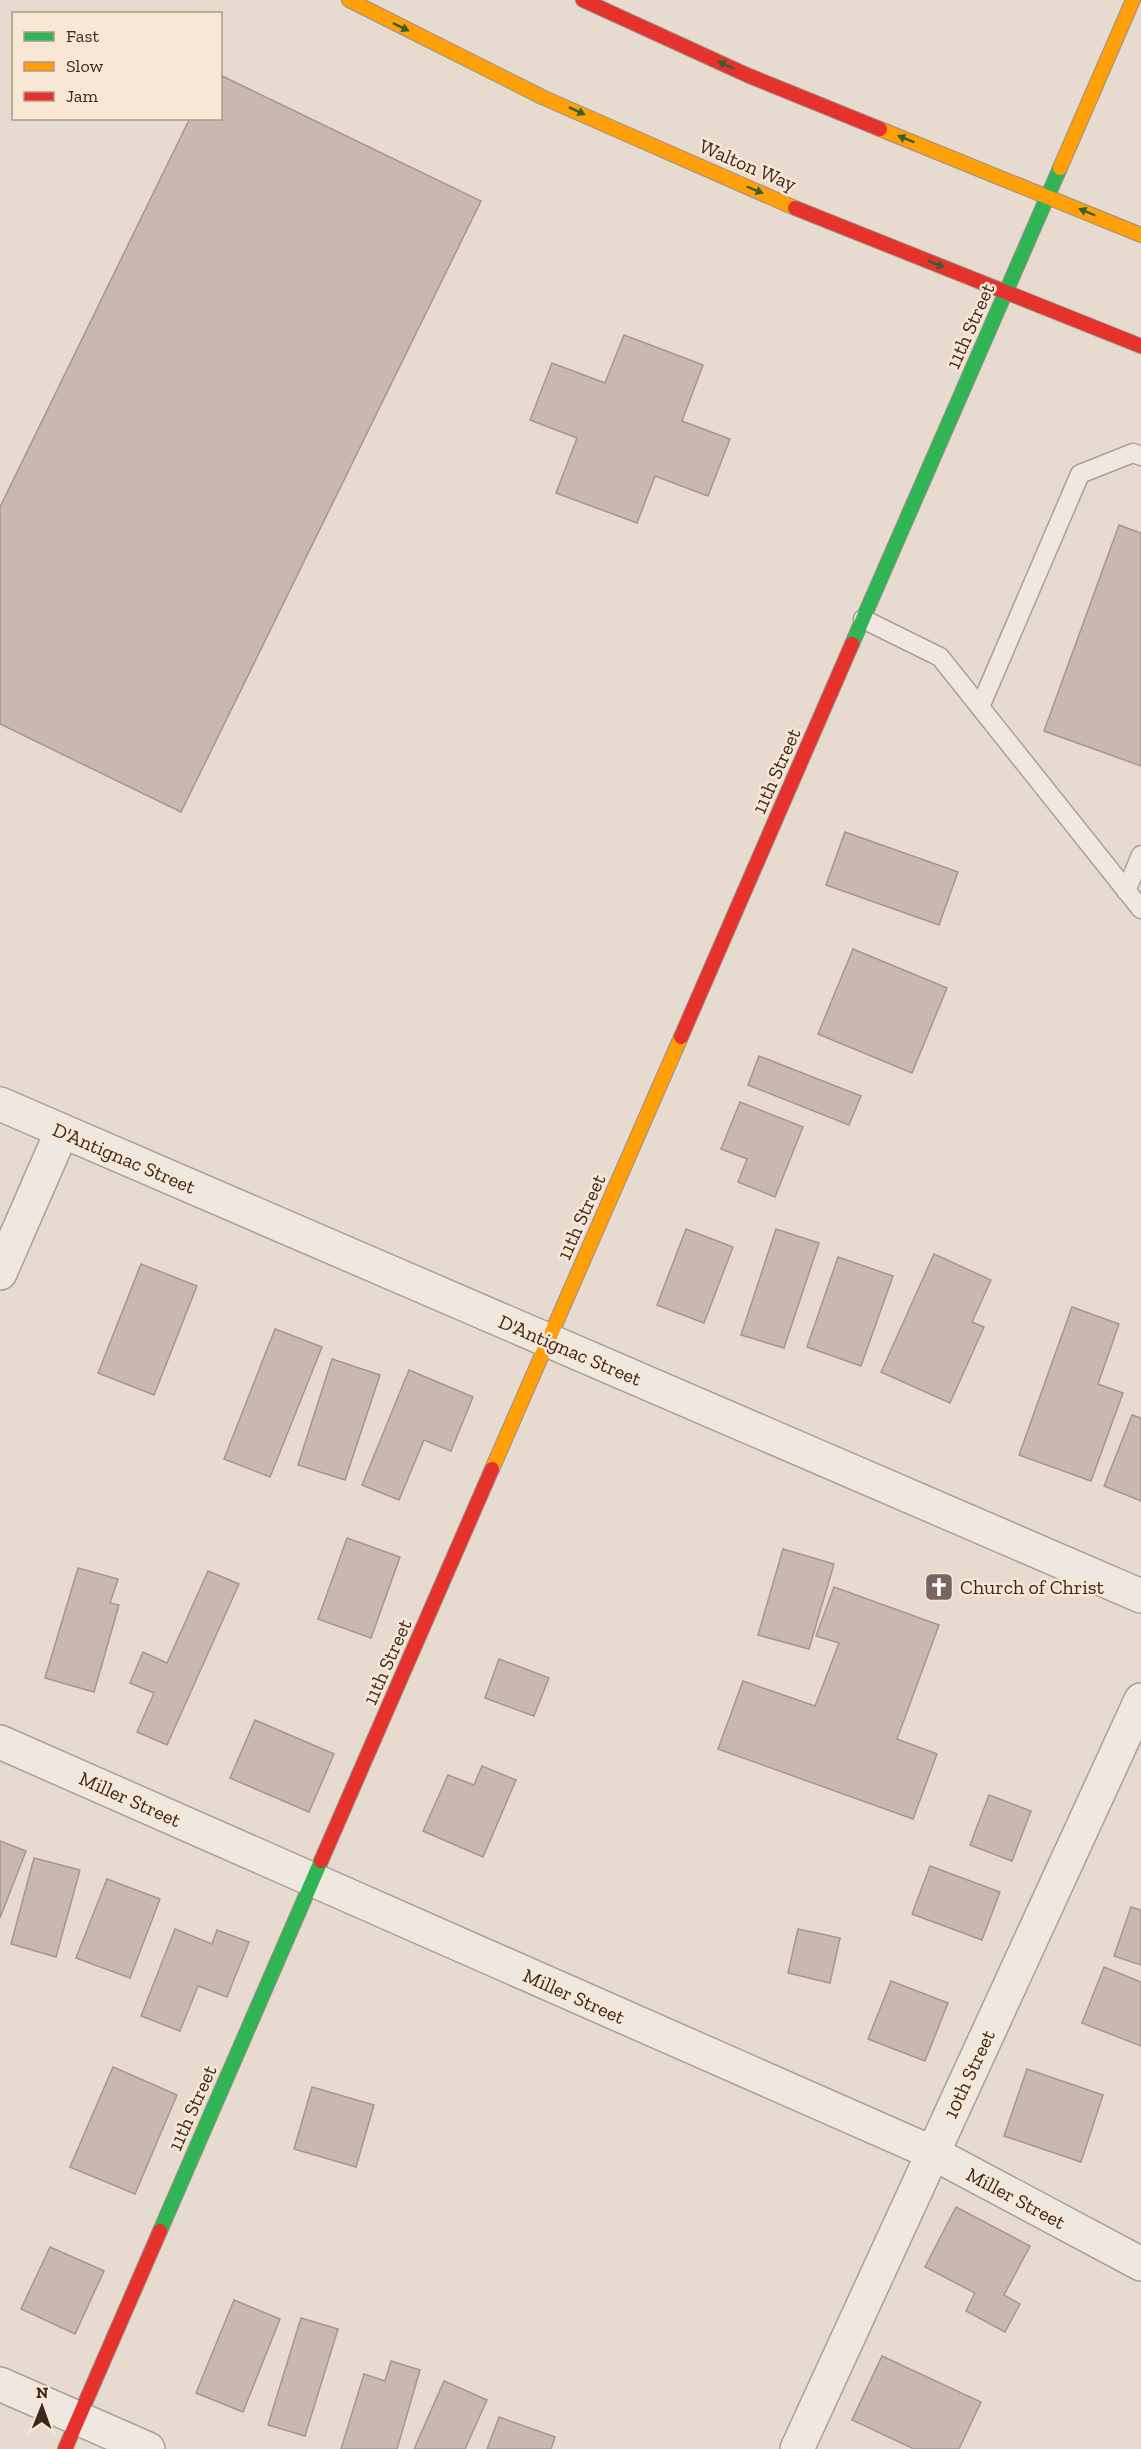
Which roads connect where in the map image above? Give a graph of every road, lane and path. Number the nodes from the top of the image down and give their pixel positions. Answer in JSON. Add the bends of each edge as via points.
{"nodes":[{"id":1,"x":349,"y":0,"type":"edge"},
{"id":2,"x":583,"y":0,"type":"edge"},
{"id":3,"x":1133,"y":0,"type":"edge"},
{"id":4,"x":1048,"y":195,"type":"junction"},
{"id":5,"x":1141,"y":235,"type":"edge"},
{"id":6,"x":1006,"y":292,"type":"junction"},
{"id":7,"x":1141,"y":346,"type":"edge"},
{"id":8,"x":1141,"y":456,"type":"edge"},
{"id":9,"x":863,"y":619,"type":"junction"},
{"id":10,"x":980,"y":707,"type":"junction"},
{"id":11,"x":1141,"y":855,"type":"edge"},
{"id":12,"x":1126,"y":891,"type":"junction"},
{"id":13,"x":1141,"y":909,"type":"edge"},
{"id":14,"x":0,"y":1104,"type":"edge"},
{"id":15,"x":62,"y":1131,"type":"junction"},
{"id":16,"x":0,"y":1273,"type":"edge"},
{"id":17,"x":548,"y":1341,"type":"junction"},
{"id":18,"x":1141,"y":1596,"type":"edge"},
{"id":19,"x":1141,"y":1700,"type":"edge"},
{"id":20,"x":0,"y":1742,"type":"edge"},
{"id":21,"x":313,"y":1880,"type":"junction"},
{"id":22,"x":933,"y":2153,"type":"junction"},
{"id":23,"x":1141,"y":2264,"type":"edge"},
{"id":24,"x":0,"y":2384,"type":"edge"},
{"id":25,"x":78,"y":2418,"type":"junction"},
{"id":26,"x":64,"y":2449,"type":"edge"},
{"id":27,"x":148,"y":2449,"type":"edge"},
{"id":28,"x":797,"y":2449,"type":"edge"}],
"edges":[{"from":1,"to":6,"type":"main road","name":"Walton Way","one_way":true,"via":[[645,143]]},
{"from":4,"to":2,"type":"main road","one_way":true,"via":[[747,75]]},
{"from":3,"to":4,"type":"main road","name":"11th Street"},
{"from":5,"to":4,"type":"main road","one_way":true},
{"from":4,"to":6,"type":"main road","name":"11th Street"},
{"from":6,"to":7,"type":"main road","name":"Walton Way"},
{"from":6,"to":9,"type":"main road","name":"11th Street"},
{"from":8,"to":10,"type":"lane","via":[[1133,453],[1080,474]]},
{"from":9,"to":10,"type":"lane","via":[[940,657]]},
{"from":9,"to":17,"type":"main road","name":"11th Street"},
{"from":10,"to":12,"type":"lane"},
{"from":11,"to":12,"type":"lane"},
{"from":12,"to":13,"type":"lane"},
{"from":14,"to":15,"type":"street","name":"D'Antignac Street"},
{"from":15,"to":16,"type":"street"},
{"from":15,"to":17,"type":"street","name":"D'Antignac Street"},
{"from":17,"to":18,"type":"street","name":"D'Antignac Street"},
{"from":17,"to":21,"type":"main road","name":"11th Street"},
{"from":19,"to":22,"type":"street","name":"10th Street"},
{"from":20,"to":21,"type":"street","name":"Miller Street"},
{"from":21,"to":22,"type":"street","name":"Miller Street"},
{"from":21,"to":25,"type":"main road","name":"11th Street"},
{"from":22,"to":23,"type":"street","name":"Miller Street"},
{"from":22,"to":28,"type":"street","name":"10th Street"},
{"from":24,"to":25,"type":"street"},
{"from":25,"to":26,"type":"main road","name":"11th Street"},
{"from":25,"to":27,"type":"street"}]}
